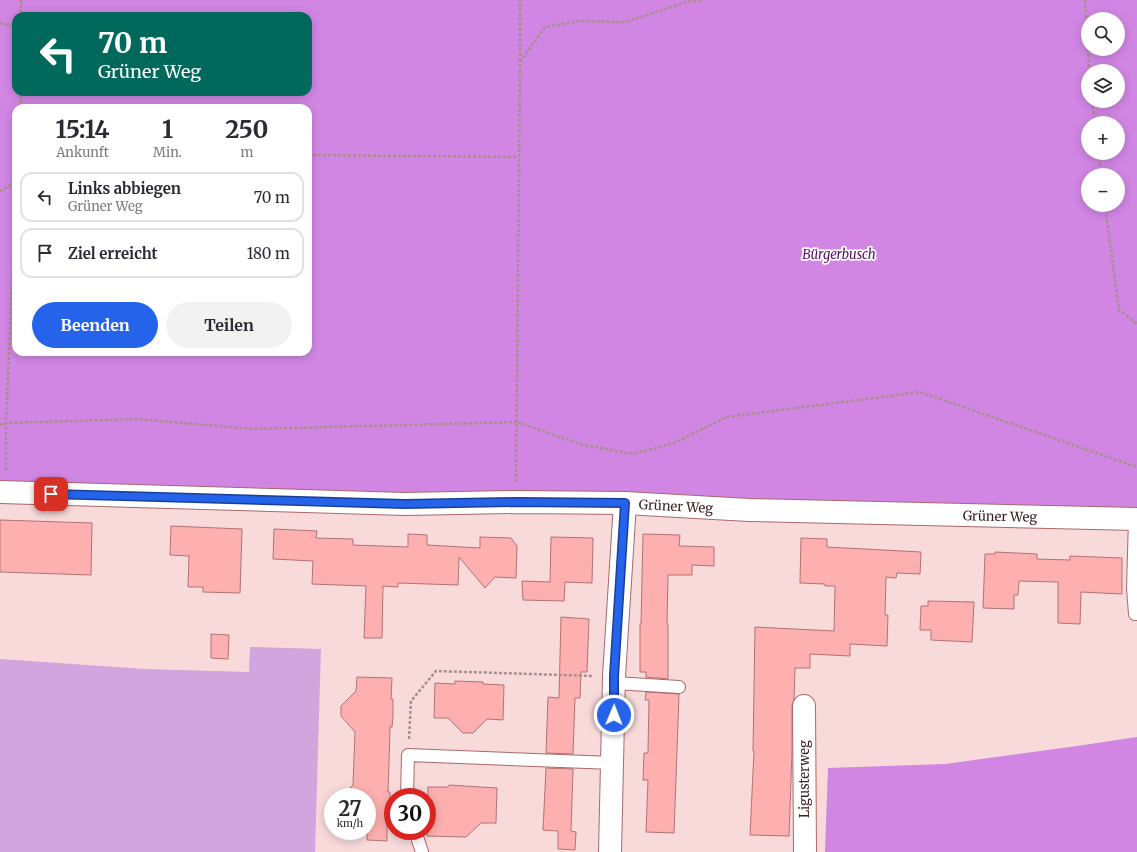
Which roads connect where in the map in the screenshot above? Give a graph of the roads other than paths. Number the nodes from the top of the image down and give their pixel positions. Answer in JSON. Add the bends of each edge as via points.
{"nodes":[{"id":1,"x":3,"y":492,"type":"edge"},
{"id":2,"x":625,"y":503,"type":"junction"},
{"id":3,"x":1136,"y":519,"type":"edge"},
{"id":4,"x":1137,"y":614,"type":"edge"},
{"id":5,"x":614,"y":680,"type":"junction"},
{"id":6,"x":679,"y":687,"type":"dead end"},
{"id":7,"x":804,"y":706,"type":"dead end"},
{"id":8,"x":613,"y":763,"type":"junction"},
{"id":9,"x":407,"y":788,"type":"edge"},
{"id":10,"x":418,"y":840,"type":"edge"},
{"id":11,"x":422,"y":852,"type":"edge"},
{"id":12,"x":610,"y":852,"type":"edge"},
{"id":13,"x":805,"y":852,"type":"edge"}],
"edges":[{"from":1,"to":2,"type":"street","name":"Grüner Weg","via":[[405,504]]},
{"from":2,"to":3,"type":"street","name":"Grüner Weg","via":[[749,510]]},
{"from":2,"to":5,"type":"street"},
{"from":3,"to":4,"type":"lane","via":[[1133,588]]},
{"from":5,"to":6,"type":"lane"},
{"from":5,"to":8,"type":"street"},
{"from":7,"to":13,"type":"street","name":"Ligusterweg"},
{"from":8,"to":9,"type":"lane","via":[[408,755]]},
{"from":8,"to":12,"type":"street"},
{"from":10,"to":11,"type":"lane"}]}
